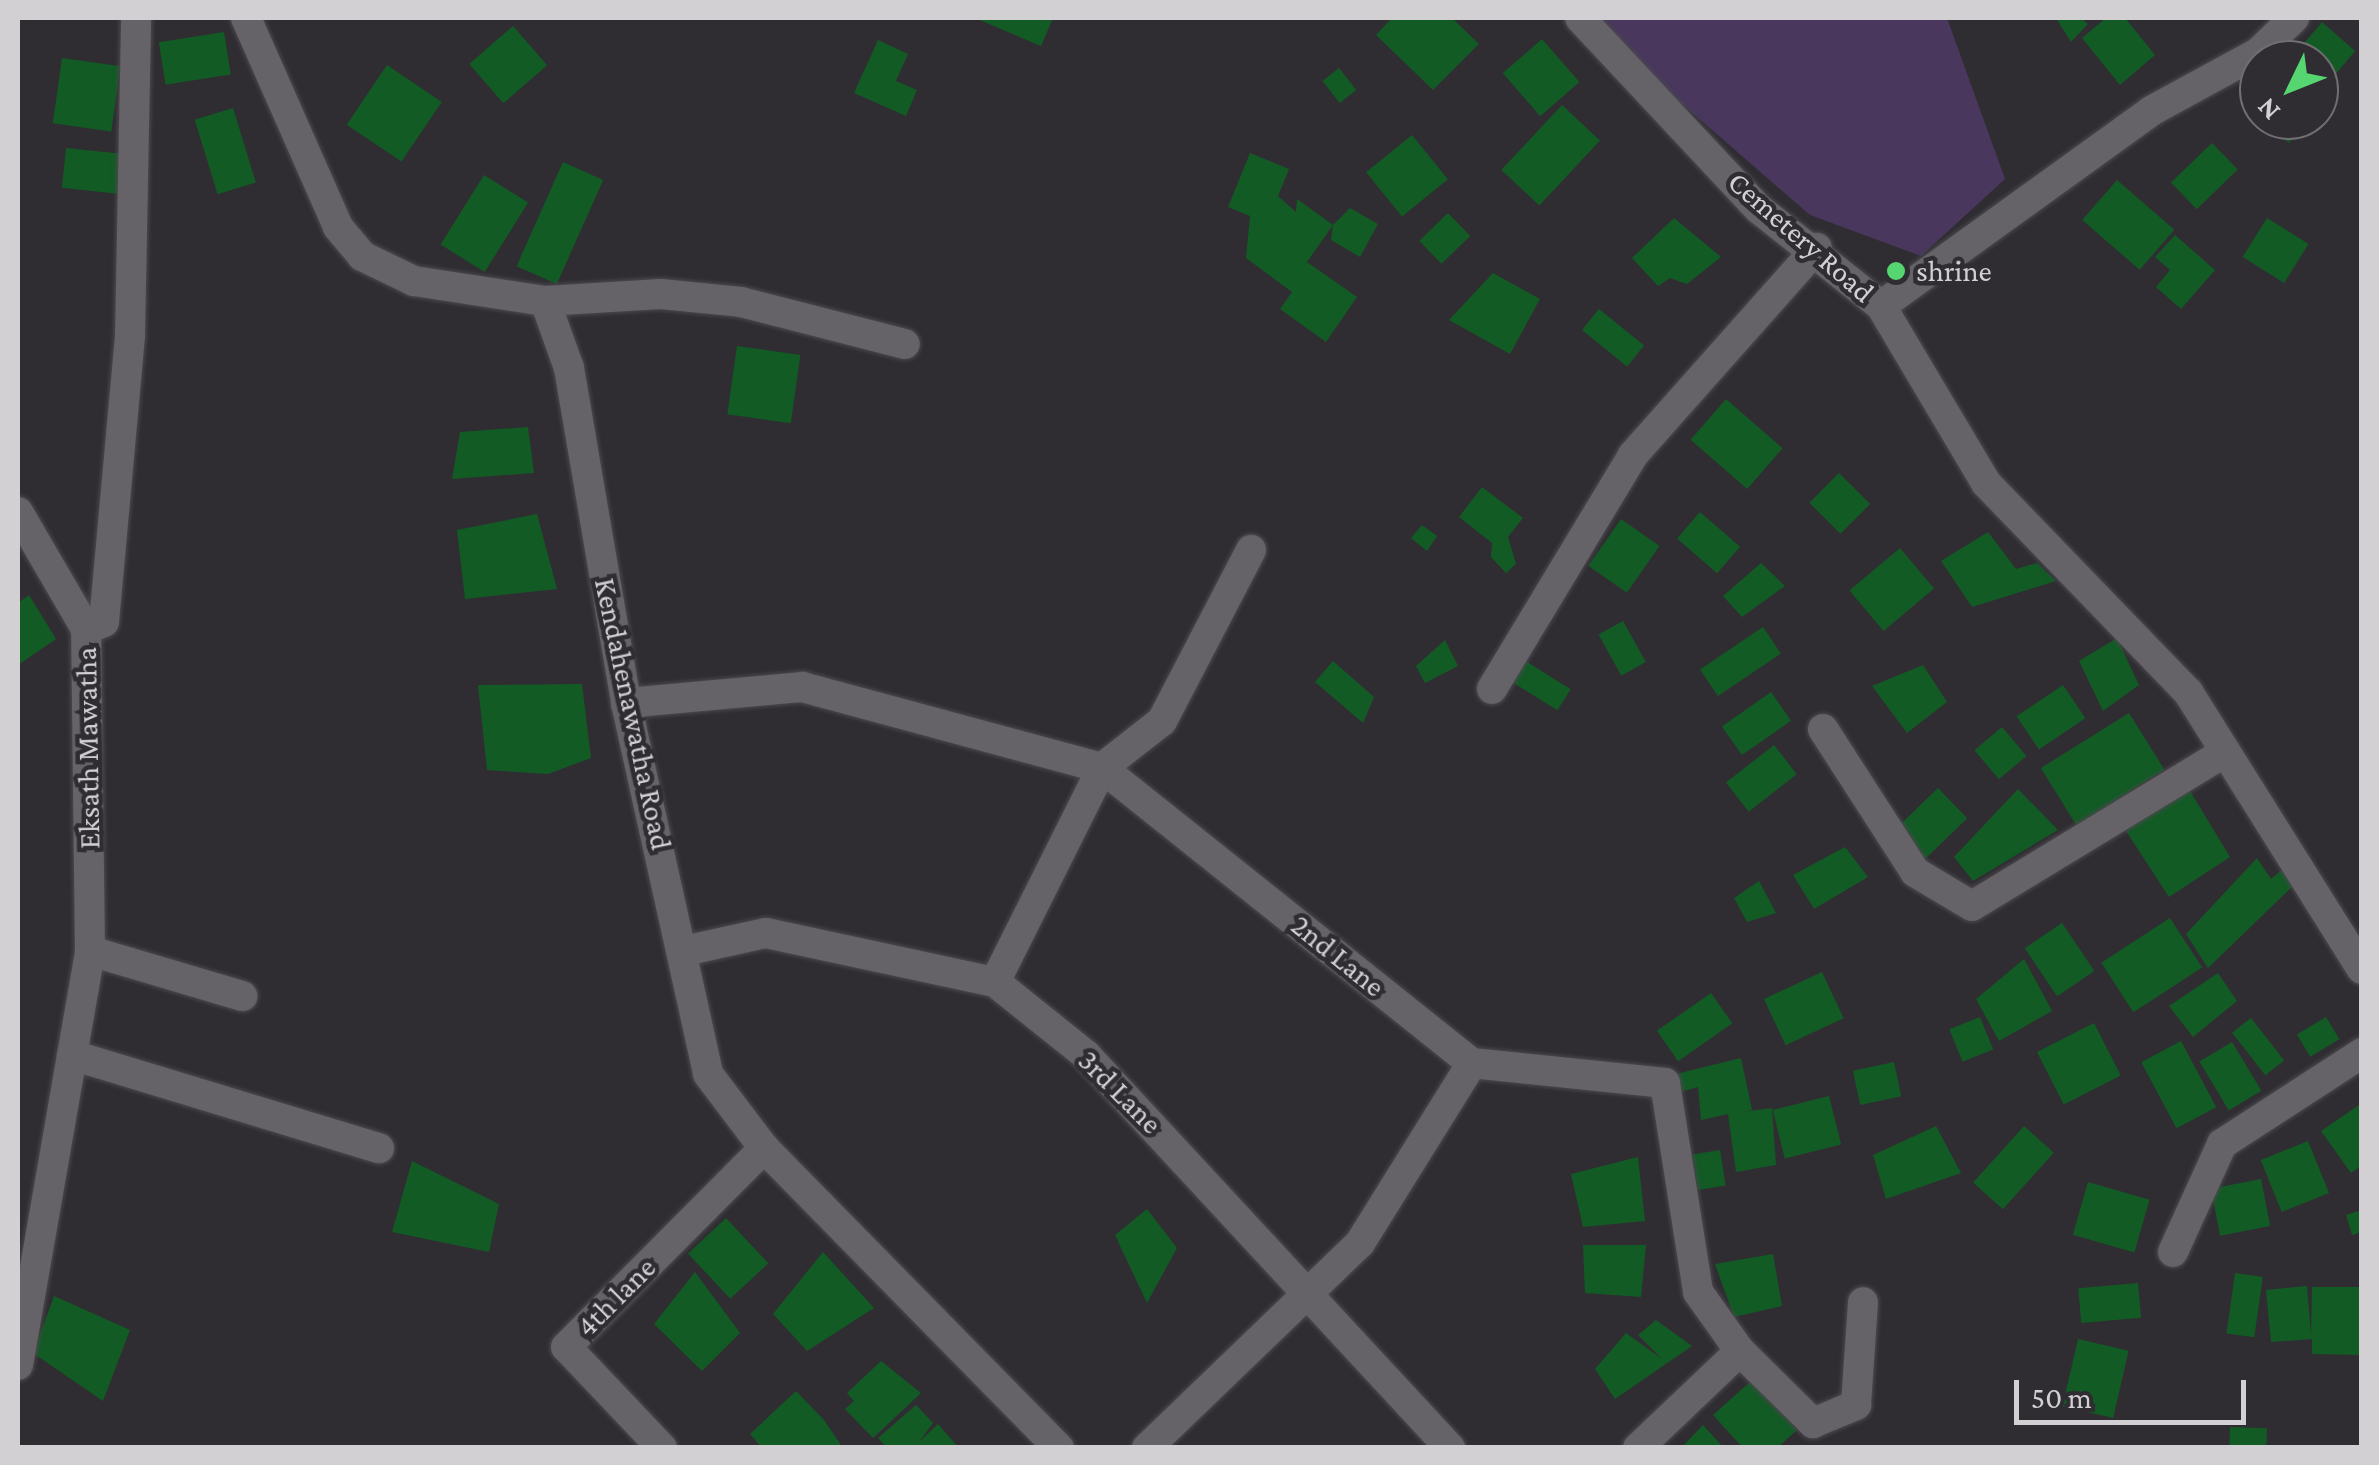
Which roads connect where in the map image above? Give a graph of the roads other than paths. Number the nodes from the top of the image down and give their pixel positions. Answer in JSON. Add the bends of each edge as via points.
{"nodes":[{"id":1,"x":136,"y":18,"type":"edge"},
{"id":2,"x":246,"y":18,"type":"edge"},
{"id":3,"x":1580,"y":18,"type":"edge"},
{"id":4,"x":2294,"y":18,"type":"edge"},
{"id":5,"x":1817,"y":248,"type":"junction"},
{"id":6,"x":545,"y":302,"type":"junction"},
{"id":7,"x":1882,"y":306,"type":"junction"},
{"id":8,"x":905,"y":344,"type":"dead end"},
{"id":9,"x":18,"y":512,"type":"edge"},
{"id":10,"x":1251,"y":550,"type":"dead end"},
{"id":11,"x":86,"y":629,"type":"junction"},
{"id":12,"x":1492,"y":689,"type":"dead end"},
{"id":13,"x":626,"y":703,"type":"junction"},
{"id":14,"x":1823,"y":729,"type":"dead end"},
{"id":15,"x":2224,"y":752,"type":"junction"},
{"id":16,"x":1102,"y":768,"type":"junction"},
{"id":17,"x":90,"y":951,"type":"junction"},
{"id":18,"x":684,"y":952,"type":"junction"},
{"id":19,"x":2362,"y":968,"type":"edge"},
{"id":20,"x":994,"y":982,"type":"junction"},
{"id":21,"x":242,"y":996,"type":"dead end"},
{"id":22,"x":2362,"y":1053,"type":"edge"},
{"id":23,"x":72,"y":1055,"type":"junction"},
{"id":24,"x":1472,"y":1062,"type":"junction"},
{"id":25,"x":379,"y":1148,"type":"dead end"},
{"id":26,"x":764,"y":1148,"type":"junction"},
{"id":27,"x":2173,"y":1252,"type":"dead end"},
{"id":28,"x":1313,"y":1292,"type":"junction"},
{"id":29,"x":1863,"y":1302,"type":"dead end"},
{"id":30,"x":1740,"y":1350,"type":"junction"},
{"id":31,"x":18,"y":1365,"type":"edge"},
{"id":32,"x":662,"y":1448,"type":"edge"},
{"id":33,"x":1059,"y":1448,"type":"edge"},
{"id":34,"x":1146,"y":1448,"type":"edge"},
{"id":35,"x":1450,"y":1448,"type":"edge"},
{"id":36,"x":1638,"y":1448,"type":"edge"}],
"edges":[{"from":1,"to":11,"type":"street","name":"Eksath Mawatha","via":[[130,336],[104,622]]},
{"from":2,"to":6,"type":"street","via":[[338,226],[362,256],[414,281]]},
{"from":3,"to":5,"type":"street","name":"Cemetery Road","via":[[1758,209]]},
{"from":4,"to":7,"type":"street","name":"Cemetery Road","via":[[2259,52],[2151,111]]},
{"from":5,"to":7,"type":"street","name":"Cemetery Road"},
{"from":5,"to":12,"type":"street","via":[[1633,455]]},
{"from":6,"to":8,"type":"street","via":[[661,294],[740,302]]},
{"from":6,"to":13,"type":"street","name":"Kendahenawatha Road","via":[[569,368]]},
{"from":7,"to":15,"type":"street","via":[[1986,483],[2188,692]]},
{"from":9,"to":11,"type":"street"},
{"from":10,"to":16,"type":"street","via":[[1162,721]]},
{"from":11,"to":17,"type":"street","name":"Eksath Mawatha"},
{"from":13,"to":16,"type":"street","name":"2nd Lane","via":[[802,686]]},
{"from":13,"to":18,"type":"street","name":"Kendahenawatha Road"},
{"from":14,"to":15,"type":"street","via":[[1915,872],[1972,906]]},
{"from":15,"to":19,"type":"street"},
{"from":16,"to":20,"type":"street"},
{"from":16,"to":24,"type":"street","name":"2nd Lane"},
{"from":17,"to":21,"type":"street"},
{"from":17,"to":23,"type":"street","name":"Eksath Mawatha"},
{"from":18,"to":20,"type":"street","name":"3rd Lane","via":[[766,933]]},
{"from":18,"to":26,"type":"street","name":"Kendahenawatha Road","via":[[708,1074]]},
{"from":20,"to":28,"type":"street","name":"3rd Lane","via":[[1086,1055]]},
{"from":22,"to":27,"type":"street","via":[[2222,1144]]},
{"from":23,"to":25,"type":"street"},
{"from":23,"to":31,"type":"street","name":"Eksath Mawatha"},
{"from":24,"to":28,"type":"street","via":[[1360,1243]]},
{"from":24,"to":30,"type":"street","via":[[1665,1083],[1698,1292]]},
{"from":26,"to":32,"type":"street","name":"4th lane","via":[[566,1347]]},
{"from":26,"to":33,"type":"street","name":"Kendahenawatha Road"},
{"from":28,"to":34,"type":"street"},
{"from":28,"to":35,"type":"street","name":"3rd Lane"},
{"from":29,"to":30,"type":"street","via":[[1856,1405],[1813,1422]]},
{"from":30,"to":36,"type":"street"}]}
